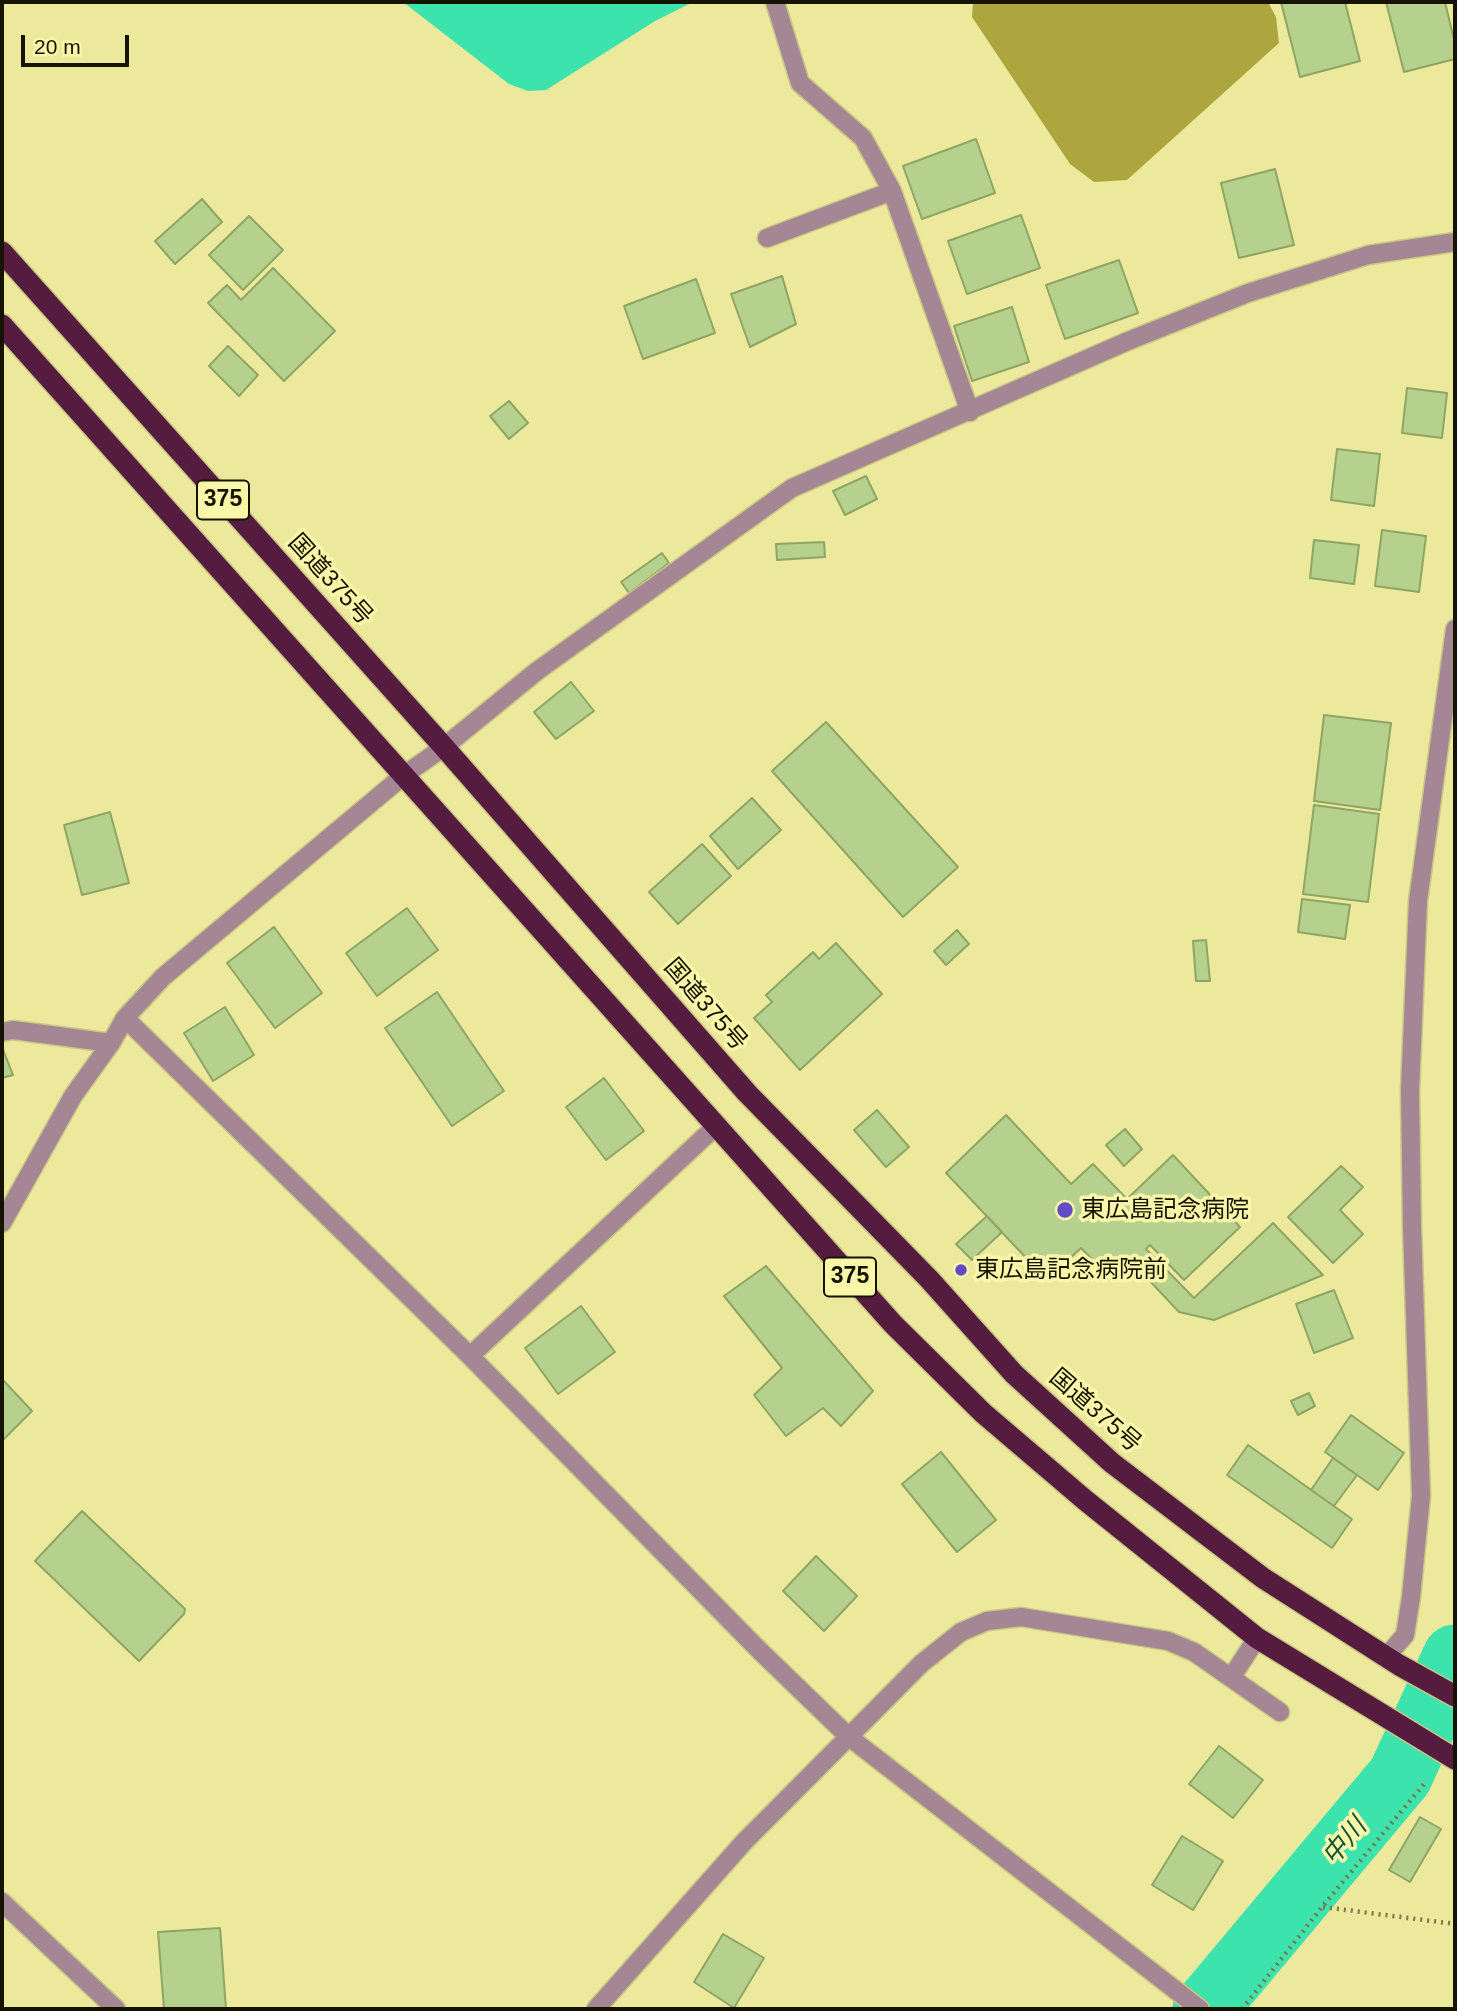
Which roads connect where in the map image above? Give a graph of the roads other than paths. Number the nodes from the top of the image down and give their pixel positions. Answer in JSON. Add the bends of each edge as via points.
{"nodes":[{"id":1,"x":775,"y":2,"type":"edge"},
{"id":2,"x":892,"y":191,"type":"junction"},
{"id":3,"x":767,"y":238,"type":"dead end"},
{"id":4,"x":1455,"y":242,"type":"edge"},
{"id":5,"x":2,"y":252,"type":"edge"},
{"id":6,"x":2,"y":326,"type":"edge"},
{"id":7,"x":970,"y":412,"type":"junction"},
{"id":8,"x":1455,"y":629,"type":"edge"},
{"id":9,"x":444,"y":747,"type":"junction"},
{"id":10,"x":403,"y":776,"type":"junction"},
{"id":11,"x":125,"y":1018,"type":"junction"},
{"id":12,"x":2,"y":1032,"type":"edge"},
{"id":13,"x":111,"y":1043,"type":"junction"},
{"id":14,"x":716,"y":1126,"type":"junction"},
{"id":15,"x":2,"y":1223,"type":"edge"},
{"id":16,"x":470,"y":1356,"type":"junction"},
{"id":17,"x":1257,"y":1638,"type":"junction"},
{"id":18,"x":1392,"y":1661,"type":"junction"},
{"id":19,"x":1231,"y":1678,"type":"junction"},
{"id":20,"x":1455,"y":1696,"type":"edge"},
{"id":21,"x":1280,"y":1712,"type":"dead end"},
{"id":22,"x":849,"y":1737,"type":"junction"},
{"id":23,"x":1448,"y":1755,"type":"edge"},
{"id":24,"x":2,"y":1902,"type":"edge"},
{"id":25,"x":116,"y":2009,"type":"edge"},
{"id":26,"x":596,"y":2009,"type":"edge"},
{"id":27,"x":1200,"y":2009,"type":"edge"}],
"edges":[{"from":1,"to":2,"type":"street","via":[[800,83],[863,138]]},
{"from":2,"to":3,"type":"street"},
{"from":2,"to":7,"type":"street"},
{"from":4,"to":7,"type":"street","via":[[1368,256],[1248,293]]},
{"from":5,"to":9,"type":"highway","name":"国道375号","number":"375"},
{"from":6,"to":10,"type":"highway","number":"375"},
{"from":7,"to":9,"type":"street","via":[[792,488],[537,671]]},
{"from":8,"to":18,"type":"street","via":[[1418,901],[1410,1077],[1421,1496],[1412,1597],[1405,1635]]},
{"from":9,"to":10,"type":"street"},
{"from":9,"to":18,"type":"highway","name":"国道375号","number":"375","via":[[747,1093],[1014,1374],[1112,1463],[1263,1578]]},
{"from":10,"to":11,"type":"street","via":[[163,976]]},
{"from":10,"to":14,"type":"highway","number":"375"},
{"from":11,"to":13,"type":"street"},
{"from":11,"to":16,"type":"street"},
{"from":12,"to":13,"type":"street"},
{"from":13,"to":15,"type":"street","via":[[74,1096]]},
{"from":14,"to":16,"type":"street"},
{"from":14,"to":17,"type":"highway","number":"375","via":[[893,1324],[983,1413]]},
{"from":16,"to":22,"type":"street"},
{"from":17,"to":19,"type":"street"},
{"from":17,"to":23,"type":"highway","number":"375"},
{"from":18,"to":20,"type":"highway","name":"国道375号","number":"375"},
{"from":19,"to":21,"type":"street"},
{"from":19,"to":22,"type":"street","via":[[1194,1652],[1168,1641],[1021,1617],[988,1621],[961,1632],[922,1663]]},
{"from":22,"to":26,"type":"street","via":[[744,1842]]},
{"from":22,"to":27,"type":"street"},
{"from":24,"to":25,"type":"street"}]}
